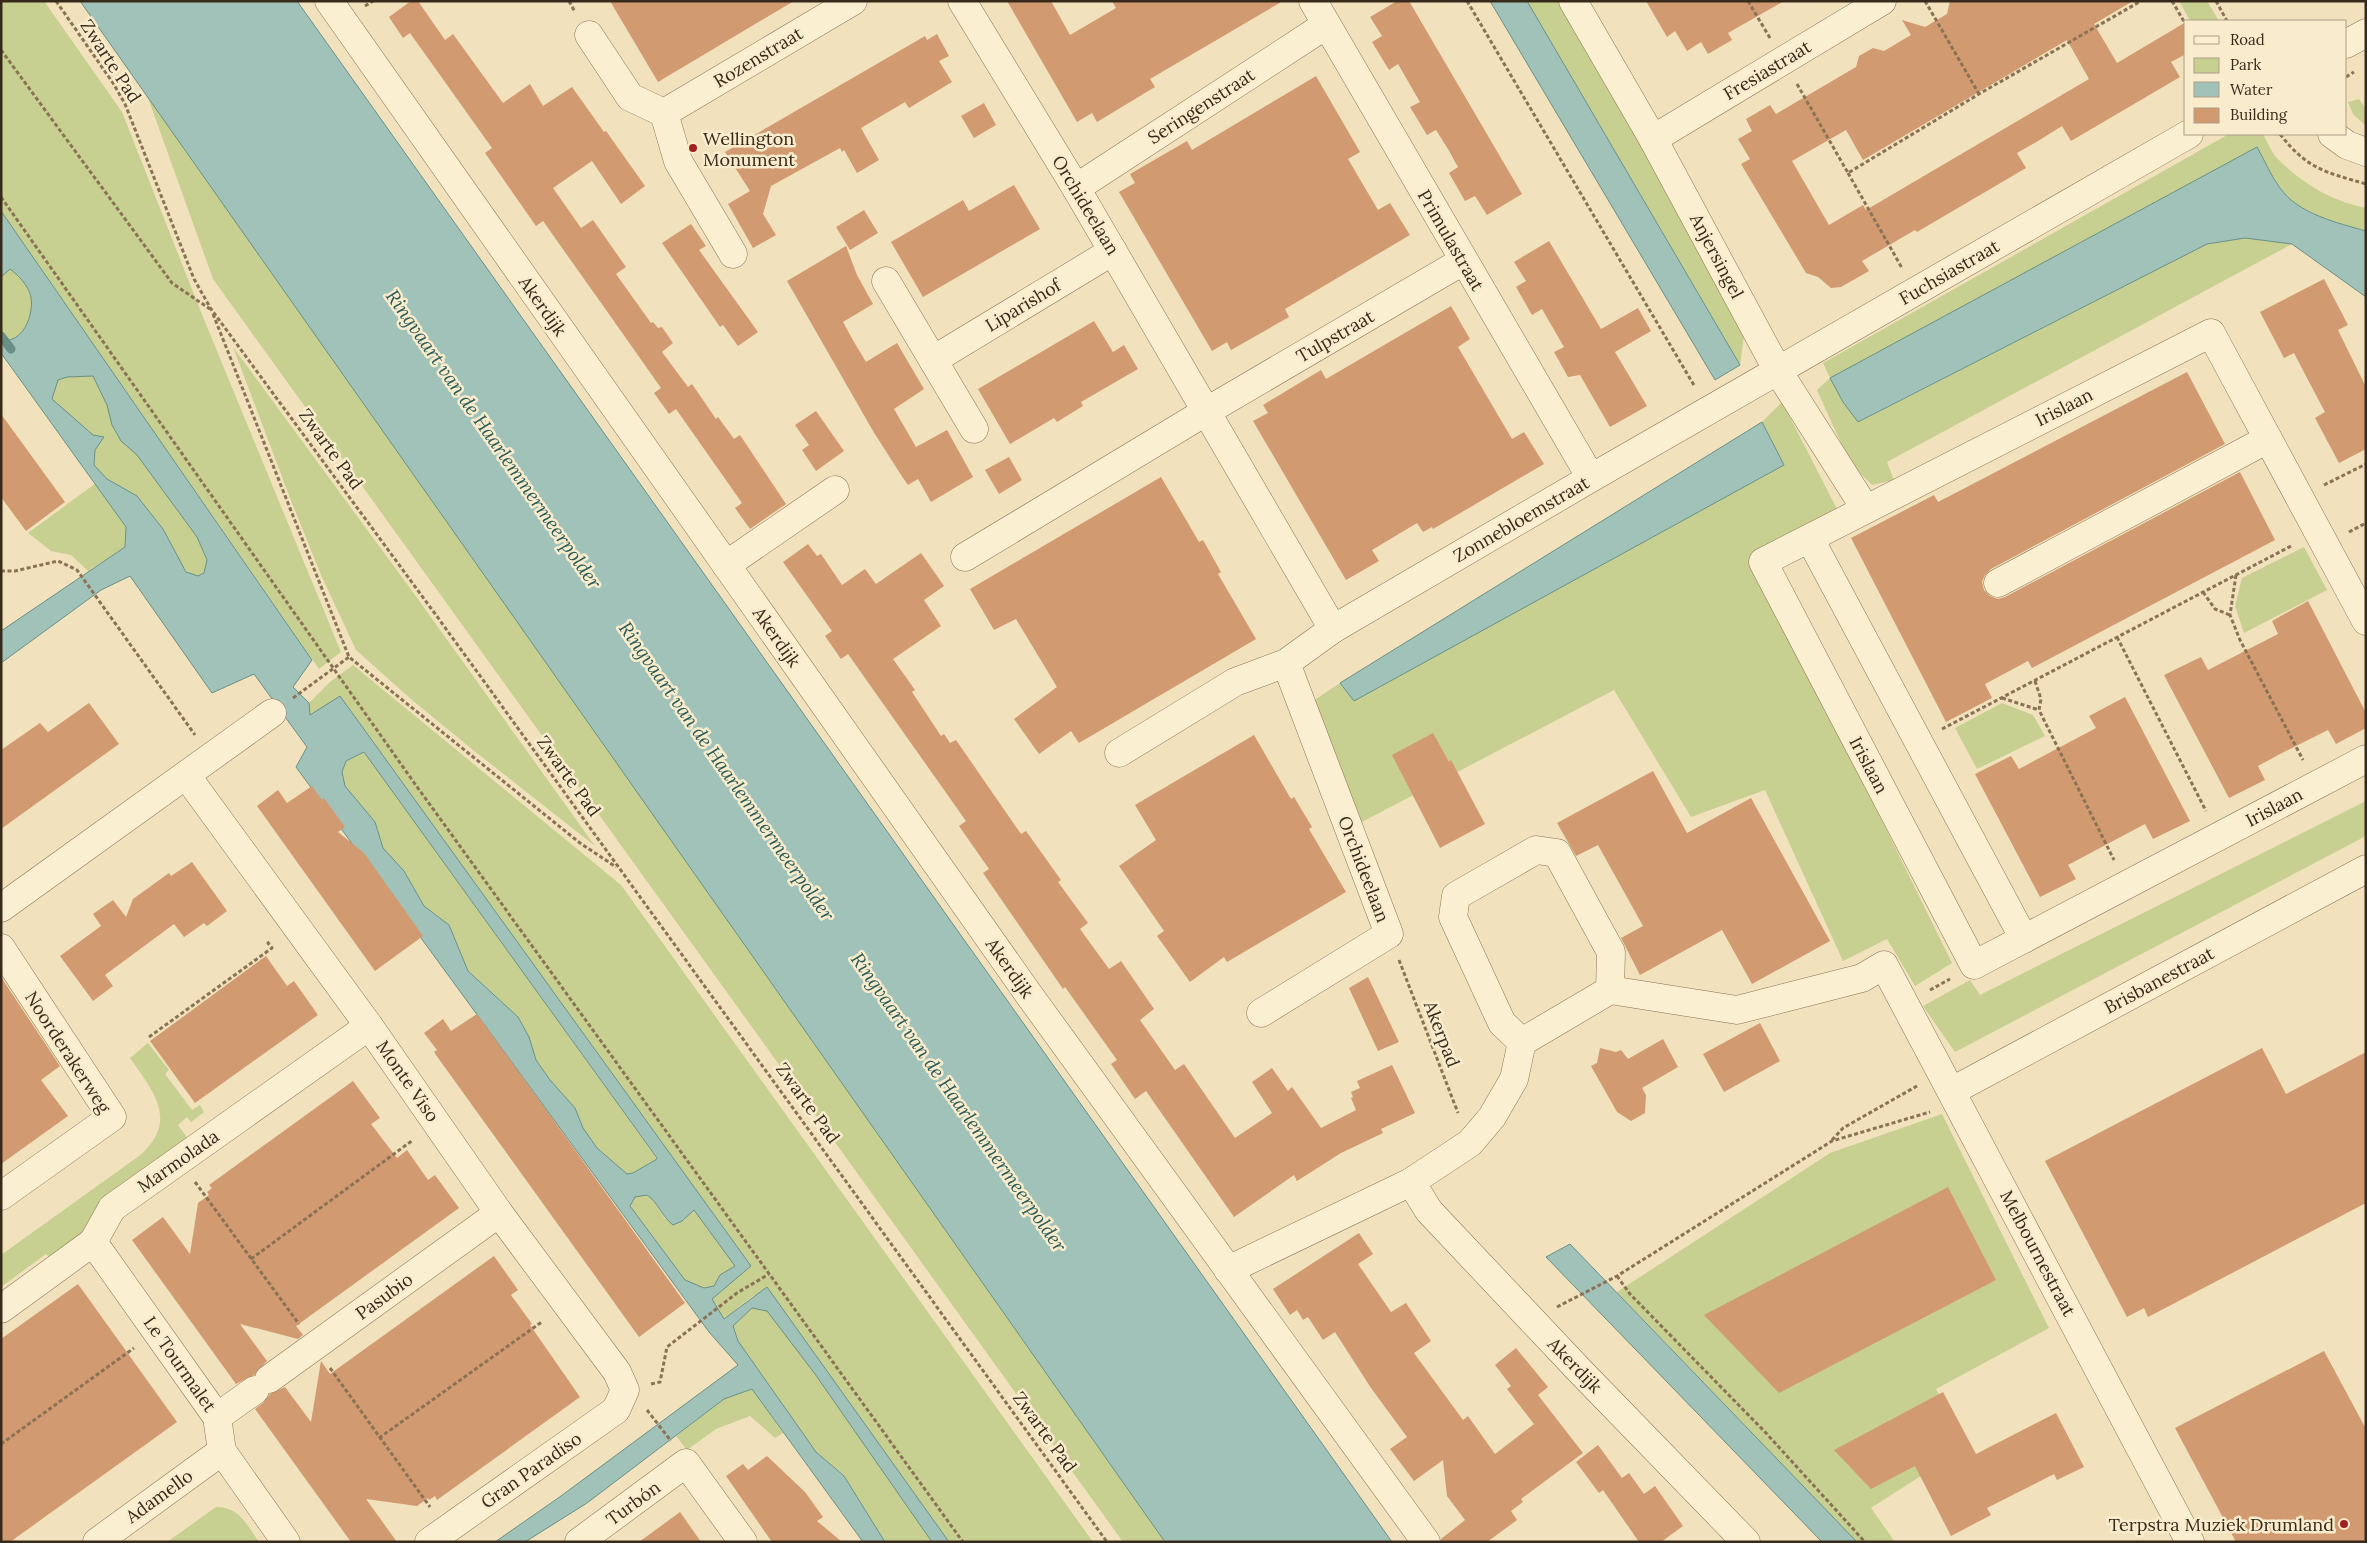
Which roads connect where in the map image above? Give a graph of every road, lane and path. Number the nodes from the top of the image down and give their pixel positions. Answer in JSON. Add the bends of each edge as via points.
{"nodes":[{"id":1,"x":56,"y":1,"type":"edge"},
{"id":2,"x":329,"y":1,"type":"edge"},
{"id":3,"x":852,"y":1,"type":"edge"},
{"id":4,"x":962,"y":1,"type":"edge"},
{"id":5,"x":1313,"y":1,"type":"edge"},
{"id":6,"x":1467,"y":1,"type":"edge"},
{"id":7,"x":1573,"y":1,"type":"edge"},
{"id":8,"x":1748,"y":1,"type":"edge"},
{"id":9,"x":1882,"y":1,"type":"edge"},
{"id":10,"x":1925,"y":1,"type":"edge"},
{"id":11,"x":2141,"y":1,"type":"edge"},
{"id":12,"x":2172,"y":1,"type":"edge"},
{"id":13,"x":2216,"y":1,"type":"edge"},
{"id":14,"x":2226,"y":20,"type":"edge"},
{"id":15,"x":2184,"y":21,"type":"edge"},
{"id":16,"x":1326,"y":24,"type":"junction"},
{"id":17,"x":2366,"y":33,"type":"edge"},
{"id":18,"x":589,"y":35,"type":"dead end"},
{"id":19,"x":2347,"y":43,"type":"edge"},
{"id":20,"x":1,"y":50,"type":"edge"},
{"id":21,"x":1783,"y":60,"type":"junction"},
{"id":22,"x":1979,"y":94,"type":"junction"},
{"id":23,"x":664,"y":113,"type":"junction"},
{"id":24,"x":2187,"y":135,"type":"edge"},
{"id":25,"x":2281,"y":135,"type":"edge"},
{"id":26,"x":2333,"y":135,"type":"edge"},
{"id":27,"x":1653,"y":139,"type":"junction"},
{"id":28,"x":2366,"y":152,"type":"edge"},
{"id":29,"x":1848,"y":173,"type":"junction"},
{"id":30,"x":2366,"y":184,"type":"edge"},
{"id":31,"x":1076,"y":188,"type":"junction"},
{"id":32,"x":1,"y":197,"type":"edge"},
{"id":33,"x":1113,"y":251,"type":"junction"},
{"id":34,"x":733,"y":254,"type":"dead end"},
{"id":35,"x":1463,"y":261,"type":"junction"},
{"id":36,"x":886,"y":281,"type":"dead end"},
{"id":37,"x":1916,"y":291,"type":"junction"},
{"id":38,"x":211,"y":310,"type":"junction"},
{"id":39,"x":933,"y":360,"type":"junction"},
{"id":40,"x":1778,"y":371,"type":"junction"},
{"id":41,"x":1207,"y":411,"type":"junction"},
{"id":42,"x":1709,"y":411,"type":"junction"},
{"id":43,"x":974,"y":429,"type":"dead end"},
{"id":44,"x":2268,"y":439,"type":"junction"},
{"id":45,"x":2366,"y":464,"type":"edge"},
{"id":46,"x":1591,"y":478,"type":"junction"},
{"id":47,"x":835,"y":490,"type":"dead end"},
{"id":48,"x":2300,"y":498,"type":"junction"},
{"id":49,"x":1865,"y":508,"type":"junction"},
{"id":50,"x":2318,"y":532,"type":"junction"},
{"id":51,"x":1810,"y":539,"type":"junction"},
{"id":52,"x":965,"y":557,"type":"dead end"},
{"id":53,"x":726,"y":565,"type":"junction"},
{"id":54,"x":1,"y":571,"type":"edge"},
{"id":55,"x":2236,"y":575,"type":"junction"},
{"id":56,"x":1998,"y":583,"type":"dead end"},
{"id":57,"x":2203,"y":592,"type":"junction"},
{"id":58,"x":2230,"y":615,"type":"junction"},
{"id":59,"x":2366,"y":621,"type":"edge"},
{"id":60,"x":1333,"y":629,"type":"junction"},
{"id":61,"x":2117,"y":637,"type":"junction"},
{"id":62,"x":349,"y":657,"type":"junction"},
{"id":63,"x":1286,"y":663,"type":"junction"},
{"id":64,"x":334,"y":669,"type":"junction"},
{"id":65,"x":2035,"y":680,"type":"junction"},
{"id":66,"x":308,"y":686,"type":"dead end"},
{"id":67,"x":2002,"y":698,"type":"junction"},
{"id":68,"x":2038,"y":710,"type":"junction"},
{"id":69,"x":272,"y":713,"type":"dead end"},
{"id":70,"x":1918,"y":742,"type":"junction"},
{"id":71,"x":1119,"y":754,"type":"dead end"},
{"id":72,"x":210,"y":756,"type":"junction"},
{"id":73,"x":2366,"y":759,"type":"edge"},
{"id":74,"x":186,"y":775,"type":"junction"},
{"id":75,"x":2316,"y":785,"type":"junction"},
{"id":76,"x":2219,"y":836,"type":"junction"},
{"id":77,"x":618,"y":868,"type":"junction"},
{"id":78,"x":2366,"y":869,"type":"edge"},
{"id":79,"x":2126,"y":885,"type":"junction"},
{"id":80,"x":1,"y":908,"type":"edge"},
{"id":81,"x":295,"y":924,"type":"junction"},
{"id":82,"x":1389,"y":934,"type":"junction"},
{"id":83,"x":2024,"y":939,"type":"junction"},
{"id":84,"x":1,"y":948,"type":"edge"},
{"id":85,"x":1974,"y":965,"type":"junction"},
{"id":86,"x":1610,"y":990,"type":"junction"},
{"id":87,"x":1905,"y":1004,"type":"junction"},
{"id":88,"x":1261,"y":1013,"type":"dead end"},
{"id":89,"x":369,"y":1026,"type":"junction"},
{"id":90,"x":149,"y":1037,"type":"dead end"},
{"id":91,"x":1522,"y":1042,"type":"junction"},
{"id":92,"x":1952,"y":1091,"type":"junction"},
{"id":93,"x":438,"y":1124,"type":"junction"},
{"id":94,"x":1832,"y":1141,"type":"junction"},
{"id":95,"x":1470,"y":1143,"type":"junction"},
{"id":96,"x":180,"y":1160,"type":"junction"},
{"id":97,"x":1412,"y":1182,"type":"junction"},
{"id":98,"x":1,"y":1196,"type":"edge"},
{"id":99,"x":500,"y":1213,"type":"junction"},
{"id":100,"x":93,"y":1242,"type":"junction"},
{"id":101,"x":251,"y":1259,"type":"junction"},
{"id":102,"x":1228,"y":1270,"type":"junction"},
{"id":103,"x":769,"y":1274,"type":"junction"},
{"id":104,"x":1617,"y":1276,"type":"junction"},
{"id":105,"x":567,"y":1304,"type":"junction"},
{"id":106,"x":1556,"y":1307,"type":"dead end"},
{"id":107,"x":1,"y":1309,"type":"edge"},
{"id":108,"x":157,"y":1332,"type":"junction"},
{"id":109,"x":315,"y":1346,"type":"junction"},
{"id":110,"x":633,"y":1397,"type":"junction"},
{"id":111,"x":217,"y":1417,"type":"junction"},
{"id":112,"x":379,"y":1438,"type":"junction"},
{"id":113,"x":1,"y":1444,"type":"edge"},
{"id":114,"x":222,"y":1451,"type":"junction"},
{"id":115,"x":680,"y":1454,"type":"junction"},
{"id":116,"x":438,"y":1536,"type":"edge"},
{"id":117,"x":97,"y":1542,"type":"edge"},
{"id":118,"x":286,"y":1542,"type":"edge"},
{"id":119,"x":579,"y":1542,"type":"edge"},
{"id":120,"x":744,"y":1542,"type":"edge"},
{"id":121,"x":963,"y":1542,"type":"edge"},
{"id":122,"x":1107,"y":1542,"type":"edge"},
{"id":123,"x":1426,"y":1542,"type":"edge"},
{"id":124,"x":1746,"y":1542,"type":"edge"},
{"id":125,"x":1865,"y":1542,"type":"edge"},
{"id":126,"x":2190,"y":1542,"type":"edge"}],
"edges":[{"from":1,"to":38,"type":"path","name":"Zwarte Pad","via":[[125,104],[194,279]]},
{"from":2,"to":53,"type":"street","name":"Akerdijk"},
{"from":3,"to":23,"type":"street","name":"Rozenstraat"},
{"from":4,"to":31,"type":"street","name":"Orchideelaan"},
{"from":5,"to":16,"type":"street","name":"Primulastraat"},
{"from":6,"to":42,"type":"path"},
{"from":7,"to":27,"type":"street","name":"Anjersingel"},
{"from":8,"to":21,"type":"path"},
{"from":9,"to":21,"type":"street","name":"Fresiastraat"},
{"from":10,"to":22,"type":"path"},
{"from":11,"to":22,"type":"path"},
{"from":12,"to":15,"type":"path"},
{"from":13,"to":14,"type":"path"},
{"from":16,"to":31,"type":"street","name":"Seringenstraat"},
{"from":16,"to":35,"type":"street","name":"Primulastraat"},
{"from":17,"to":19,"type":"street"},
{"from":18,"to":23,"type":"street","via":[[630,97]]},
{"from":20,"to":38,"type":"path","via":[[172,283]]},
{"from":21,"to":27,"type":"street","name":"Fresiastraat"},
{"from":21,"to":29,"type":"path"},
{"from":22,"to":29,"type":"path"},
{"from":23,"to":34,"type":"street","via":[[678,160]]},
{"from":24,"to":37,"type":"street","name":"Fuchsiastraat"},
{"from":25,"to":30,"type":"path","via":[[2295,154],[2311,165]]},
{"from":26,"to":28,"type":"street","via":[[2347,145]]},
{"from":27,"to":40,"type":"street","name":"Anjersingel"},
{"from":29,"to":37,"type":"path"},
{"from":31,"to":33,"type":"street","name":"Orchideelaan"},
{"from":32,"to":64,"type":"path"},
{"from":33,"to":39,"type":"street","name":"Liparishof"},
{"from":33,"to":41,"type":"street","name":"Orchideelaan"},
{"from":35,"to":41,"type":"street","name":"Tulpstraat"},
{"from":35,"to":46,"type":"street","name":"Primulastraat"},
{"from":36,"to":39,"type":"street"},
{"from":37,"to":40,"type":"street","name":"Fuchsiastraat"},
{"from":38,"to":62,"type":"path"},
{"from":38,"to":77,"type":"path","name":"Zwarte Pad"},
{"from":39,"to":43,"type":"street"},
{"from":40,"to":42,"type":"street","name":"Fuchsiastraat"},
{"from":40,"to":49,"type":"street","name":"Anjersingel"},
{"from":41,"to":52,"type":"street"},
{"from":41,"to":60,"type":"street","name":"Orchideelaan"},
{"from":42,"to":46,"type":"street","name":"Zonnebloemstraat"},
{"from":44,"to":48,"type":"street","name":"Irislaan"},
{"from":44,"to":49,"type":"street","name":"Irislaan","via":[[2211,332]]},
{"from":44,"to":56,"type":"street"},
{"from":45,"to":48,"type":"path"},
{"from":46,"to":60,"type":"street","name":"Zonnebloemstraat"},
{"from":47,"to":53,"type":"street"},
{"from":48,"to":50,"type":"street","name":"Irislaan"},
{"from":49,"to":51,"type":"street","name":"Irislaan"},
{"from":50,"to":55,"type":"path"},
{"from":50,"to":59,"type":"street","name":"Irislaan"},
{"from":51,"to":70,"type":"street"},
{"from":51,"to":85,"type":"street","name":"Irislaan","via":[[1763,562]]},
{"from":53,"to":102,"type":"street","name":"Akerdijk"},
{"from":54,"to":72,"type":"path","via":[[58,561],[76,570]]},
{"from":55,"to":57,"type":"path"},
{"from":55,"to":58,"type":"path"},
{"from":57,"to":58,"type":"path","via":[[2215,609]]},
{"from":57,"to":61,"type":"path"},
{"from":58,"to":75,"type":"path"},
{"from":60,"to":63,"type":"street"},
{"from":61,"to":65,"type":"path"},
{"from":61,"to":76,"type":"path"},
{"from":62,"to":64,"type":"path"},
{"from":62,"to":77,"type":"path","via":[[580,843]]},
{"from":63,"to":71,"type":"street","via":[[1236,682]]},
{"from":63,"to":82,"type":"street","name":"Orchideelaan"},
{"from":64,"to":66,"type":"path"},
{"from":64,"to":103,"type":"path"},
{"from":65,"to":67,"type":"path"},
{"from":65,"to":68,"type":"path","via":[[2041,699]]},
{"from":67,"to":68,"type":"path"},
{"from":67,"to":70,"type":"path"},
{"from":68,"to":79,"type":"path"},
{"from":69,"to":72,"type":"street"},
{"from":70,"to":83,"type":"street"},
{"from":72,"to":74,"type":"street"},
{"from":73,"to":75,"type":"street","name":"Irislaan"},
{"from":74,"to":80,"type":"street"},
{"from":74,"to":81,"type":"street","name":"Monte Viso"},
{"from":75,"to":76,"type":"street","name":"Irislaan"},
{"from":76,"to":79,"type":"street","name":"Irislaan"},
{"from":77,"to":122,"type":"path","name":"Zwarte Pad"},
{"from":78,"to":92,"type":"street","name":"Brisbanestraat"},
{"from":79,"to":83,"type":"street","name":"Irislaan"},
{"from":81,"to":89,"type":"street","name":"Monte Viso"},
{"from":81,"to":90,"type":"path","via":[[268,943],[272,948]]},
{"from":82,"to":88,"type":"street","name":"Orchideelaan"},
{"from":82,"to":95,"type":"path","name":"Akerpad"},
{"from":83,"to":85,"type":"street","name":"Irislaan"},
{"from":84,"to":98,"type":"street","name":"Noorderakerweg","via":[[112,1117]]},
{"from":85,"to":87,"type":"path"},
{"from":86,"to":87,"type":"street","name":"Melbournestraat","via":[[1737,1010],[1862,978],[1884,965]]},
{"from":86,"to":91,"type":"street"},
{"from":86,"to":91,"type":"street","via":[[1611,952],[1557,853],[1536,850],[1456,896],[1453,917],[1502,1023]]},
{"from":87,"to":92,"type":"street","name":"Melbournestraat"},
{"from":89,"to":93,"type":"street","name":"Monte Viso"},
{"from":89,"to":96,"type":"street","name":"Marmolada"},
{"from":91,"to":95,"type":"street","via":[[1514,1079],[1492,1117]]},
{"from":92,"to":94,"type":"path","via":[[1930,1112]]},
{"from":92,"to":94,"type":"path","via":[[1918,1085],[1843,1128]]},
{"from":92,"to":126,"type":"street","name":"Melbournestraat"},
{"from":93,"to":99,"type":"street","name":"Monte Viso"},
{"from":93,"to":101,"type":"path","via":[[412,1136],[414,1142]]},
{"from":94,"to":104,"type":"path"},
{"from":95,"to":97,"type":"street"},
{"from":96,"to":100,"type":"street","name":"Marmolada","via":[[112,1208]]},
{"from":96,"to":101,"type":"path"},
{"from":97,"to":102,"type":"street"},
{"from":97,"to":124,"type":"street","name":"Akerdijk","via":[[1429,1210],[1580,1372]]},
{"from":99,"to":105,"type":"street","name":"Monte Viso"},
{"from":99,"to":109,"type":"street","name":"Pasubio"},
{"from":100,"to":107,"type":"street","name":"Marmolada"},
{"from":100,"to":108,"type":"street","name":"Le Tourmalet"},
{"from":101,"to":109,"type":"path"},
{"from":102,"to":123,"type":"street","name":"Akerdijk"},
{"from":103,"to":110,"type":"path","via":[[737,1293],[667,1347],[660,1382]]},
{"from":103,"to":121,"type":"path"},
{"from":104,"to":106,"type":"path"},
{"from":104,"to":125,"type":"path","via":[[1630,1294],[1766,1433]]},
{"from":105,"to":110,"type":"street","name":"Monte Viso"},
{"from":105,"to":112,"type":"path"},
{"from":108,"to":111,"type":"street","name":"Le Tourmalet"},
{"from":108,"to":113,"type":"path"},
{"from":109,"to":111,"type":"street","name":"Pasubio"},
{"from":109,"to":112,"type":"path"},
{"from":110,"to":115,"type":"path"},
{"from":110,"to":116,"type":"street","name":"Gran Paradiso"},
{"from":111,"to":114,"type":"street","name":"Le Tourmalet"},
{"from":112,"to":116,"type":"path"},
{"from":114,"to":117,"type":"street","name":"Adamello"},
{"from":114,"to":118,"type":"street","name":"Le Tourmalet"},
{"from":115,"to":119,"type":"street","name":"Turbón"},
{"from":115,"to":120,"type":"street"}]}
